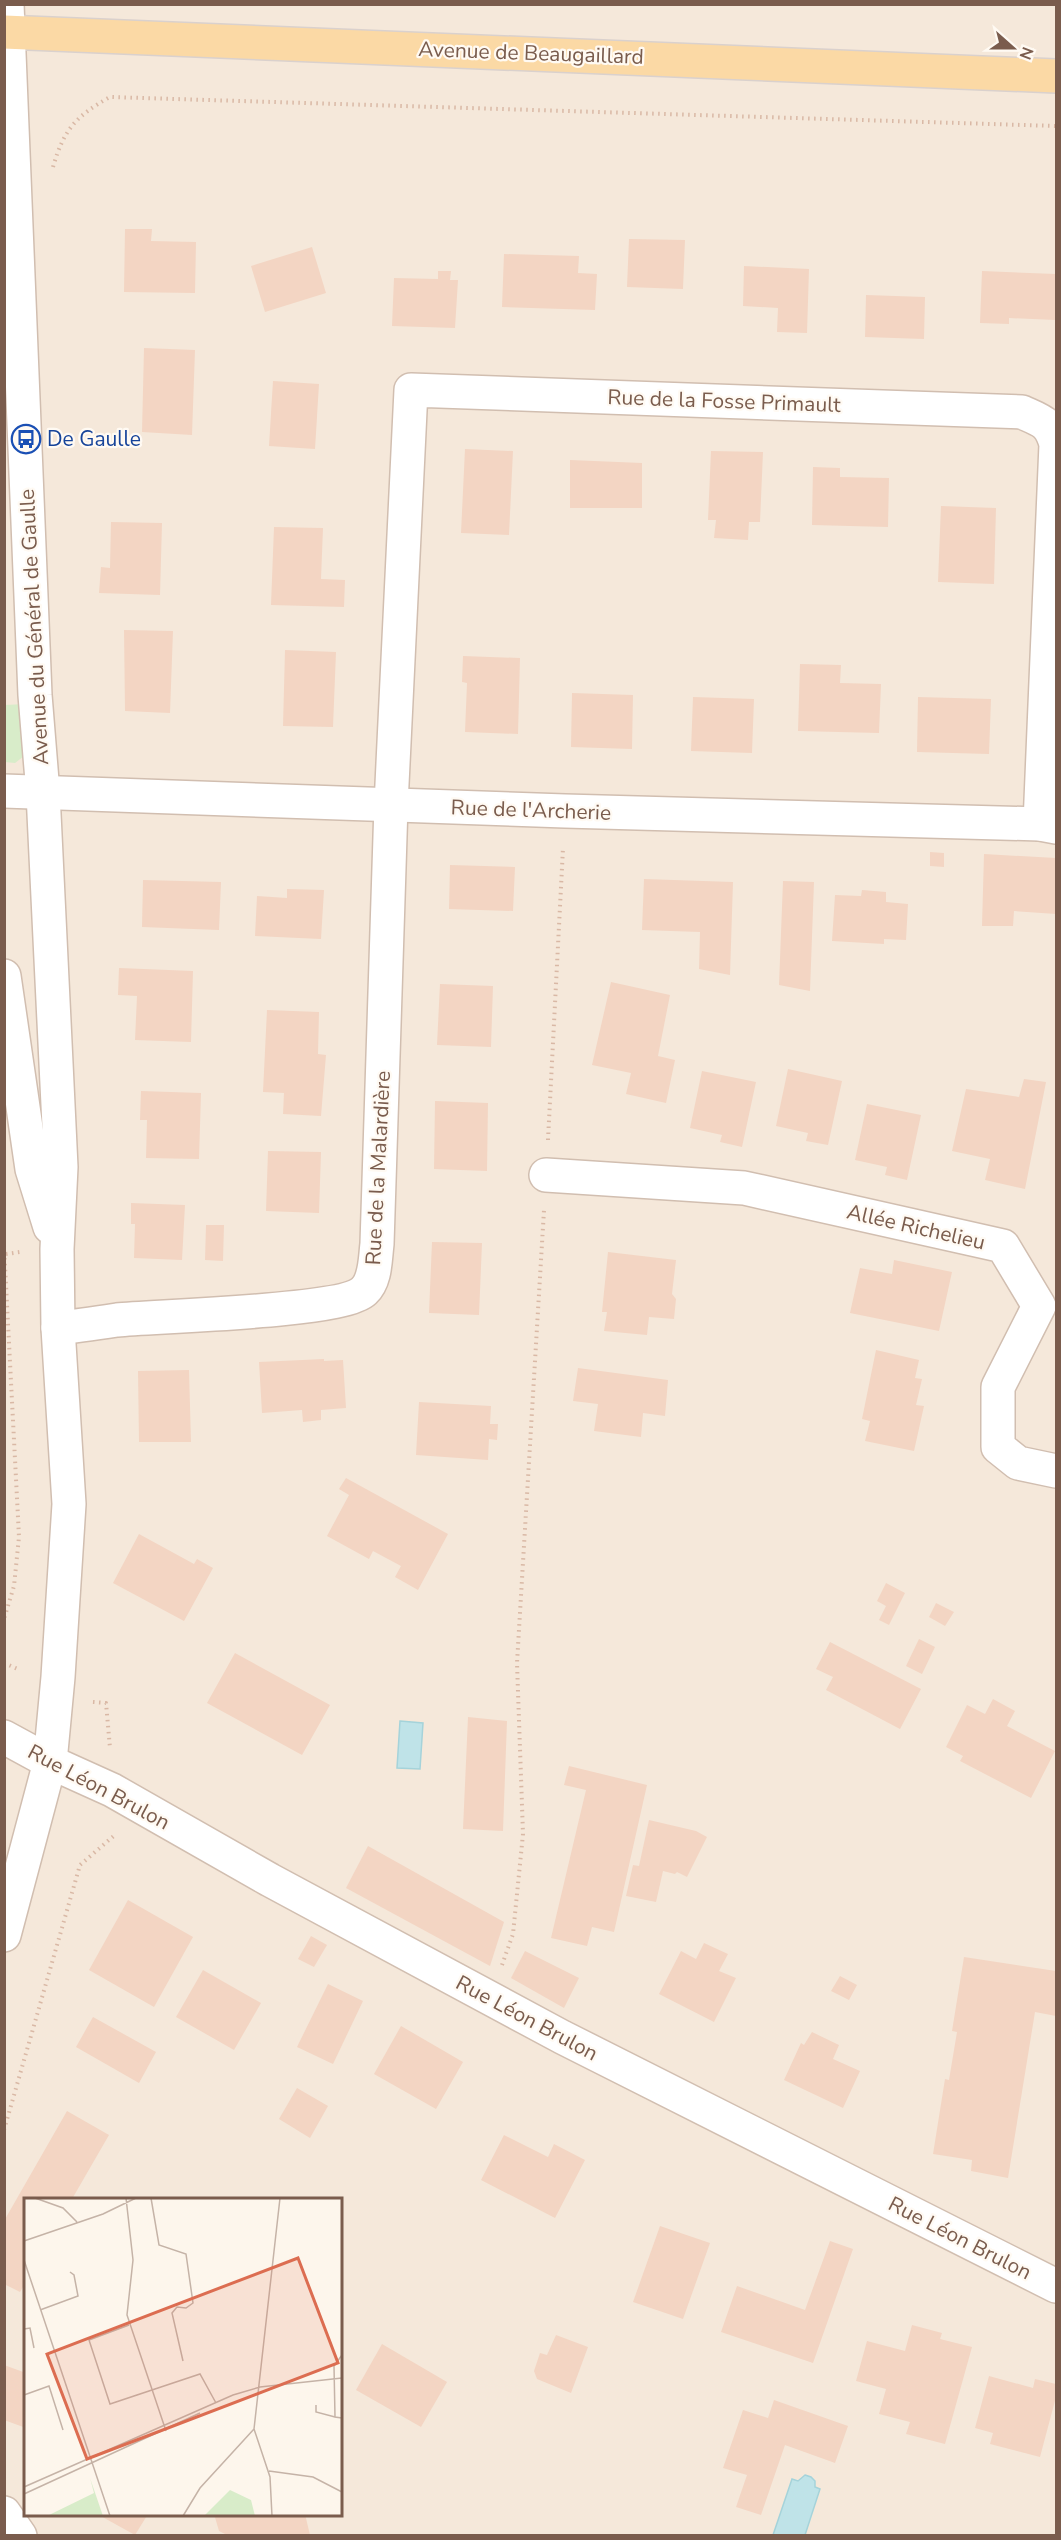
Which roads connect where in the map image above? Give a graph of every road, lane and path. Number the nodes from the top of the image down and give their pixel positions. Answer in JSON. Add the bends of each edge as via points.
{"nodes":[{"id":1,"x":6,"y":23,"type":"edge"},
{"id":2,"x":1056,"y":76,"type":"edge"},
{"id":3,"x":1056,"y":126,"type":"edge"},
{"id":4,"x":52,"y":168,"type":"dead end"},
{"id":5,"x":4,"y":791,"type":"edge"},
{"id":6,"x":43,"y":793,"type":"junction"},
{"id":7,"x":391,"y":805,"type":"junction"},
{"id":8,"x":565,"y":811,"type":"junction"},
{"id":9,"x":1048,"y":825,"type":"edge"},
{"id":10,"x":4,"y":976,"type":"edge"},
{"id":11,"x":546,"y":1175,"type":"junction"},
{"id":12,"x":4,"y":1246,"type":"edge"},
{"id":13,"x":57,"y":1249,"type":"junction"},
{"id":14,"x":58,"y":1328,"type":"junction"},
{"id":15,"x":1056,"y":1471,"type":"edge"},
{"id":16,"x":4,"y":1619,"type":"edge"},
{"id":17,"x":90,"y":1701,"type":"dead end"},
{"id":18,"x":4,"y":1737,"type":"edge"},
{"id":19,"x":110,"y":1750,"type":"dead end"},
{"id":20,"x":50,"y":1762,"type":"junction"},
{"id":21,"x":116,"y":1834,"type":"dead end"},
{"id":22,"x":4,"y":1935,"type":"edge"},
{"id":23,"x":490,"y":1999,"type":"junction"},
{"id":24,"x":4,"y":2130,"type":"edge"},
{"id":25,"x":1056,"y":2286,"type":"edge"},
{"id":26,"x":4,"y":2513,"type":"edge"},
{"id":27,"x":20,"y":2535,"type":"edge"}],
"edges":[{"from":1,"to":2,"type":"main road","name":"Avenue de Beaugaillard"},
{"from":1,"to":6,"type":"street","name":"Avenue du Général de Gaulle","via":[[34,695]]},
{"from":3,"to":4,"type":"path","via":[[111,97],[83,112],[61,141]]},
{"from":5,"to":6,"type":"street","name":"Rue de l'Archerie"},
{"from":6,"to":7,"type":"street","name":"Rue de l'Archerie"},
{"from":6,"to":13,"type":"street","name":"Avenue du Général de Gaulle","via":[[61,1167]]},
{"from":7,"to":8,"type":"street","name":"Rue de l'Archerie"},
{"from":7,"to":9,"type":"street","name":"Rue de la Fosse Primault","via":[[411,390],[1022,412],[1046,423],[1056,444]]},
{"from":7,"to":14,"type":"street","name":"Rue de la Malardière","via":[[377,1244],[372,1279],[364,1292],[316,1305]]},
{"from":8,"to":9,"type":"street","name":"Rue de l'Archerie"},
{"from":8,"to":11,"type":"path"},
{"from":10,"to":13,"type":"street","name":"Avenue du Général de Gaulle","via":[[32,1169]]},
{"from":11,"to":15,"type":"street","name":"Allée Richelieu","via":[[744,1188],[1003,1246],[1040,1306],[998,1387],[998,1447],[1018,1463]]},
{"from":11,"to":23,"type":"path","via":[[517,1663],[523,1834],[513,1934]]},
{"from":12,"to":16,"type":"path","via":[[19,1537],[14,1586]]},
{"from":13,"to":14,"type":"street","name":"Avenue du Général de Gaulle"},
{"from":14,"to":20,"type":"street","name":"Avenue du Général de Gaulle","via":[[69,1504]]},
{"from":17,"to":19,"type":"path","via":[[106,1703]]},
{"from":18,"to":20,"type":"street","name":"Rue Léon Brulon"},
{"from":20,"to":22,"type":"street","name":"Avenue du Général de Gaulle"},
{"from":20,"to":23,"type":"street","name":"Rue Léon Brulon","via":[[112,1791]]},
{"from":21,"to":24,"type":"path","via":[[80,1865]]},
{"from":23,"to":25,"type":"street","name":"Rue Léon Brulon"},
{"from":26,"to":27,"type":"street"}]}
